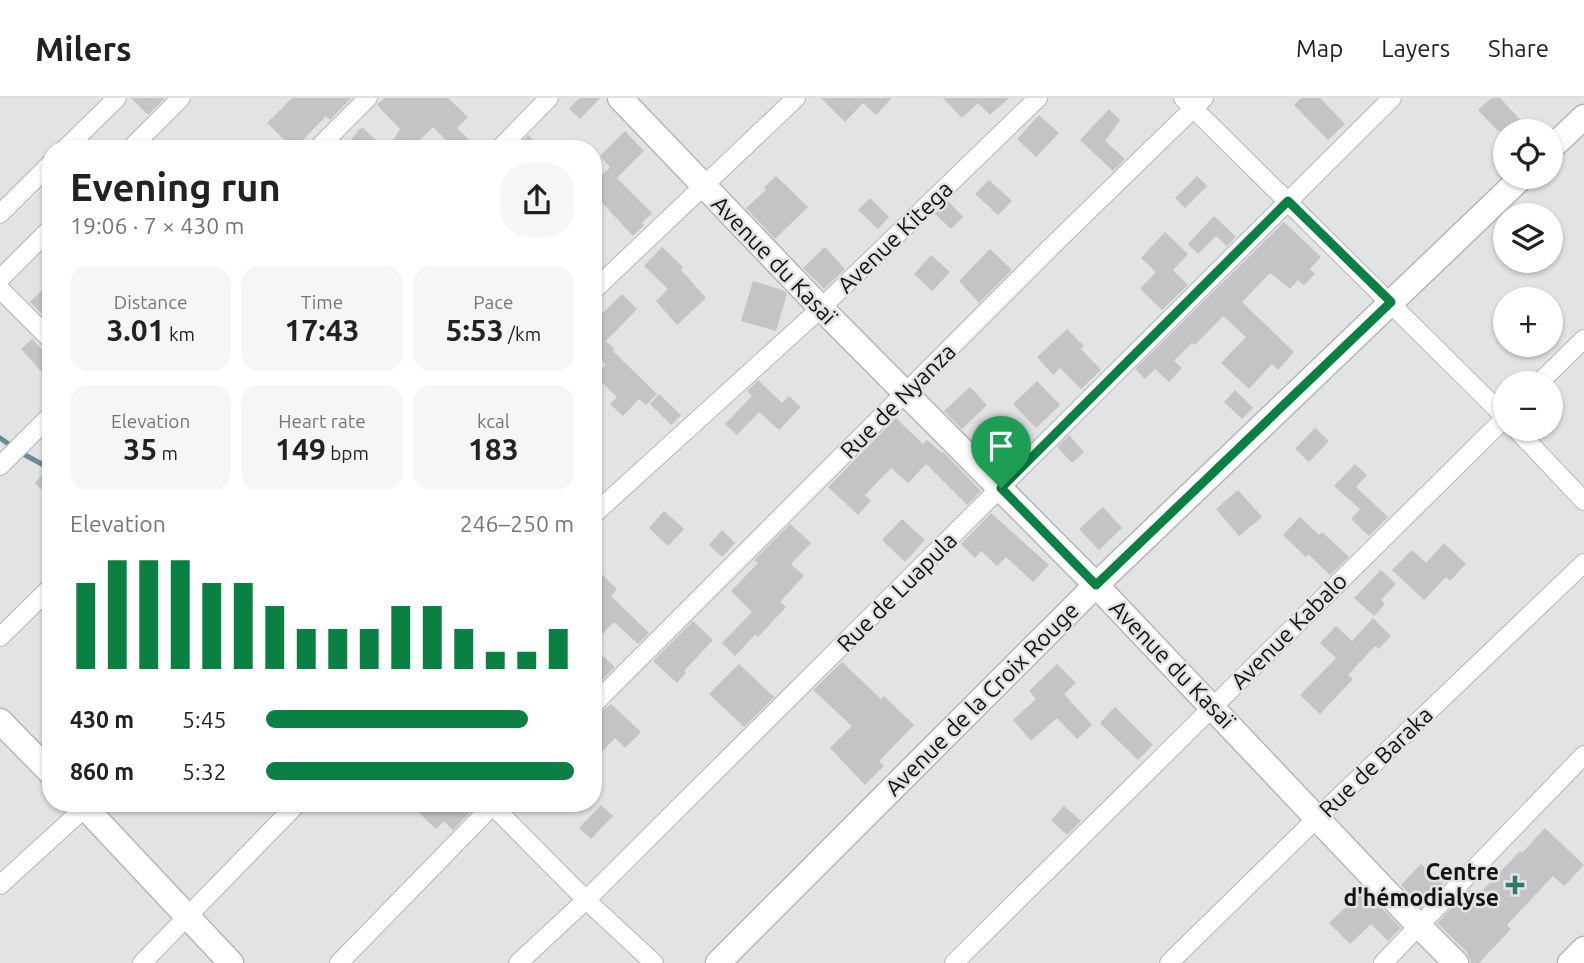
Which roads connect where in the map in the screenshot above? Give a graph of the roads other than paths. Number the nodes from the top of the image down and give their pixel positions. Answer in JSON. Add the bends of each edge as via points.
{"nodes":[{"id":1,"x":117,"y":98,"type":"edge"},
{"id":2,"x":181,"y":98,"type":"edge"},
{"id":3,"x":368,"y":98,"type":"edge"},
{"id":4,"x":549,"y":98,"type":"edge"},
{"id":5,"x":620,"y":98,"type":"edge"},
{"id":6,"x":796,"y":98,"type":"edge"},
{"id":7,"x":1038,"y":98,"type":"edge"},
{"id":8,"x":1392,"y":98,"type":"edge"},
{"id":9,"x":1193,"y":102,"type":"edge"},
{"id":10,"x":1584,"y":117,"type":"edge"},
{"id":11,"x":1563,"y":137,"type":"edge"},
{"id":12,"x":74,"y":140,"type":"edge"},
{"id":13,"x":139,"y":140,"type":"edge"},
{"id":14,"x":326,"y":140,"type":"edge"},
{"id":15,"x":508,"y":140,"type":"edge"},
{"id":16,"x":42,"y":172,"type":"edge"},
{"id":17,"x":703,"y":186,"type":"junction"},
{"id":18,"x":1509,"y":189,"type":"edge"},
{"id":19,"x":1288,"y":201,"type":"junction"},
{"id":20,"x":0,"y":214,"type":"edge"},
{"id":21,"x":42,"y":237,"type":"edge"},
{"id":22,"x":0,"y":279,"type":"edge"},
{"id":23,"x":602,"y":282,"type":"edge"},
{"id":24,"x":0,"y":289,"type":"edge"},
{"id":25,"x":1391,"y":302,"type":"junction"},
{"id":26,"x":821,"y":308,"type":"junction"},
{"id":27,"x":42,"y":331,"type":"edge"},
{"id":28,"x":1584,"y":339,"type":"edge"},
{"id":29,"x":1551,"y":371,"type":"edge"},
{"id":30,"x":906,"y":393,"type":"junction"},
{"id":31,"x":1493,"y":405,"type":"edge"},
{"id":32,"x":42,"y":424,"type":"edge"},
{"id":33,"x":1493,"y":429,"type":"edge"},
{"id":34,"x":1527,"y":441,"type":"edge"},
{"id":35,"x":0,"y":467,"type":"edge"},
{"id":36,"x":1001,"y":488,"type":"junction"},
{"id":37,"x":1584,"y":501,"type":"edge"},
{"id":38,"x":602,"y":507,"type":"edge"},
{"id":39,"x":1584,"y":563,"type":"edge"},
{"id":40,"x":1096,"y":585,"type":"junction"},
{"id":41,"x":42,"y":596,"type":"edge"},
{"id":42,"x":0,"y":637,"type":"edge"},
{"id":43,"x":602,"y":696,"type":"edge"},
{"id":44,"x":1213,"y":706,"type":"junction"},
{"id":45,"x":0,"y":721,"type":"edge"},
{"id":46,"x":1584,"y":755,"type":"edge"},
{"id":47,"x":42,"y":764,"type":"edge"},
{"id":48,"x":78,"y":812,"type":"edge"},
{"id":49,"x":91,"y":812,"type":"edge"},
{"id":50,"x":289,"y":812,"type":"edge"},
{"id":51,"x":484,"y":812,"type":"edge"},
{"id":52,"x":500,"y":812,"type":"edge"},
{"id":53,"x":1316,"y":819,"type":"junction"},
{"id":54,"x":0,"y":885,"type":"edge"},
{"id":55,"x":586,"y":900,"type":"junction"},
{"id":56,"x":186,"y":918,"type":"junction"},
{"id":57,"x":1419,"y":926,"type":"junction"},
{"id":58,"x":1584,"y":949,"type":"edge"},
{"id":59,"x":142,"y":963,"type":"edge"},
{"id":60,"x":231,"y":963,"type":"edge"},
{"id":61,"x":339,"y":963,"type":"edge"},
{"id":62,"x":518,"y":963,"type":"edge"},
{"id":63,"x":654,"y":963,"type":"edge"},
{"id":64,"x":718,"y":963,"type":"edge"},
{"id":65,"x":954,"y":963,"type":"edge"},
{"id":66,"x":1169,"y":963,"type":"edge"},
{"id":67,"x":1383,"y":963,"type":"edge"},
{"id":68,"x":1456,"y":963,"type":"edge"},
{"id":69,"x":1570,"y":963,"type":"edge"}],
"edges":[{"from":1,"to":12,"type":"street"},
{"from":2,"to":13,"type":"street"},
{"from":3,"to":14,"type":"street"},
{"from":4,"to":15,"type":"street"},
{"from":5,"to":17,"type":"street","name":"Avenue du Kasaï"},
{"from":6,"to":17,"type":"street"},
{"from":7,"to":26,"type":"street","name":"Avenue Kitega"},
{"from":8,"to":19,"type":"street","name":"Rue de Luapula"},
{"from":9,"to":19,"type":"street"},
{"from":9,"to":30,"type":"street","name":"Rue de Nyanza"},
{"from":10,"to":11,"type":"street"},
{"from":16,"to":20,"type":"street"},
{"from":17,"to":23,"type":"street"},
{"from":17,"to":26,"type":"street","name":"Avenue du Kasaï"},
{"from":18,"to":25,"type":"street","name":"Avenue de la Croix Rouge"},
{"from":19,"to":25,"type":"street"},
{"from":19,"to":36,"type":"street","name":"Rue de Luapula"},
{"from":21,"to":22,"type":"street"},
{"from":24,"to":27,"type":"street"},
{"from":25,"to":31,"type":"street"},
{"from":25,"to":40,"type":"street","name":"Avenue de la Croix Rouge"},
{"from":26,"to":30,"type":"street","name":"Avenue du Kasaï"},
{"from":26,"to":38,"type":"street","name":"Avenue Kitega"},
{"from":28,"to":29,"type":"street"},
{"from":30,"to":36,"type":"street","name":"Avenue du Kasaï"},
{"from":30,"to":43,"type":"street","name":"Rue de Nyanza"},
{"from":32,"to":35,"type":"street"},
{"from":33,"to":44,"type":"street","name":"Avenue Kabalo"},
{"from":34,"to":37,"type":"street"},
{"from":36,"to":40,"type":"street","name":"Avenue du Kasaï"},
{"from":36,"to":55,"type":"street","name":"Rue de Luapula"},
{"from":39,"to":53,"type":"street","name":"Rue de Baraka"},
{"from":40,"to":44,"type":"street","name":"Avenue du Kasaï"},
{"from":40,"to":64,"type":"street","name":"Avenue de la Croix Rouge"},
{"from":41,"to":42,"type":"street"},
{"from":44,"to":53,"type":"street","name":"Avenue du Kasaï"},
{"from":44,"to":65,"type":"street","name":"Avenue Kabalo"},
{"from":45,"to":47,"type":"street"},
{"from":46,"to":57,"type":"street"},
{"from":48,"to":54,"type":"street"},
{"from":49,"to":56,"type":"street"},
{"from":50,"to":56,"type":"street"},
{"from":51,"to":61,"type":"street"},
{"from":52,"to":55,"type":"street"},
{"from":53,"to":57,"type":"street","name":"Avenue du Kasaï"},
{"from":53,"to":66,"type":"street","name":"Rue de Baraka"},
{"from":55,"to":62,"type":"street","name":"Rue de Luapula"},
{"from":55,"to":63,"type":"street"},
{"from":56,"to":59,"type":"street"},
{"from":56,"to":60,"type":"street"},
{"from":57,"to":67,"type":"street"},
{"from":57,"to":68,"type":"street","name":"Avenue du Kasaï"},
{"from":58,"to":69,"type":"street"}]}
